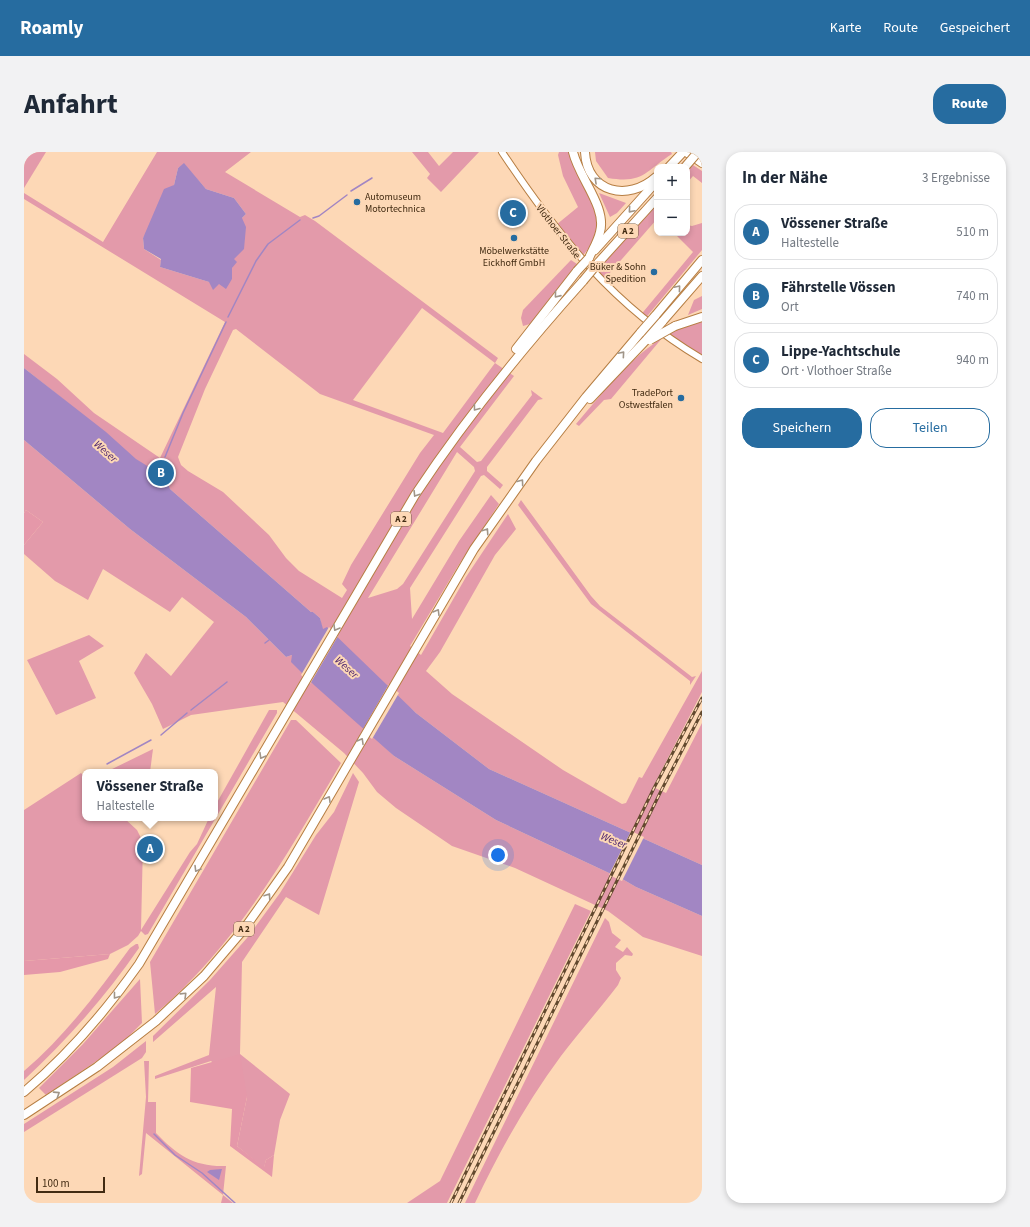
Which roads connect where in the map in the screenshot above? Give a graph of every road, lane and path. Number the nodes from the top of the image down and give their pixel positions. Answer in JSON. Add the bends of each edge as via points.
{"nodes":[{"id":1,"x":502,"y":152,"type":"edge"},
{"id":2,"x":573,"y":152,"type":"edge"},
{"id":3,"x":584,"y":152,"type":"edge"},
{"id":4,"x":684,"y":152,"type":"edge"},
{"id":5,"x":694,"y":152,"type":"edge"},
{"id":6,"x":698,"y":152,"type":"edge"},
{"id":7,"x":702,"y":157,"type":"edge"},
{"id":8,"x":702,"y":163,"type":"edge"},
{"id":9,"x":672,"y":164,"type":"edge"},
{"id":10,"x":688,"y":164,"type":"edge"},
{"id":11,"x":654,"y":178,"type":"edge"},
{"id":12,"x":654,"y":184,"type":"edge"},
{"id":13,"x":655,"y":200,"type":"edge"},
{"id":14,"x":589,"y":258,"type":"junction"},
{"id":15,"x":702,"y":260,"type":"edge"},
{"id":16,"x":702,"y":276,"type":"edge"},
{"id":17,"x":702,"y":317,"type":"edge"},
{"id":18,"x":541,"y":322,"type":"junction"},
{"id":19,"x":649,"y":339,"type":"junction"},
{"id":20,"x":702,"y":360,"type":"edge"},
{"id":21,"x":606,"y":378,"type":"junction"},
{"id":22,"x":24,"y":1092,"type":"edge"},
{"id":23,"x":24,"y":1115,"type":"edge"}],
"edges":[{"from":1,"to":20,"type":"main road","name":"Vlothoer Straße","via":[[561,235],[603,282],[667,336]]},
{"from":2,"to":14,"type":"highway","via":[[576,164],[600,212],[600,231]]},
{"from":11,"to":3,"type":"highway","one_way":true,"via":[[630,190],[607,188],[597,182],[589,172]]},
{"from":4,"to":8,"type":"highway"},
{"from":4,"to":9,"type":"highway"},
{"from":5,"to":7,"type":"highway"},
{"from":6,"to":10,"type":"highway","bridge":true},
{"from":12,"to":14,"type":"highway","one_way":true},
{"from":13,"to":18,"type":"highway","number":"A 2","bridge":true,"via":[[583,281]]},
{"from":14,"to":18,"type":"highway","one_way":true,"bridge":true},
{"from":21,"to":15,"type":"highway","one_way":true,"bridge":true},
{"from":16,"to":19,"type":"highway","bridge":true},
{"from":17,"to":19,"type":"highway","bridge":true,"via":[[674,326]]},
{"from":18,"to":22,"type":"highway","number":"A 2","one_way":true,"via":[[438,461],[356,595],[150,949],[88,1030]]},
{"from":19,"to":21,"type":"highway"},
{"from":23,"to":21,"type":"highway","number":"A 2","one_way":true,"via":[[97,1067],[141,1034],[204,976],[252,918],[288,867],[474,549],[569,418]]}]}
